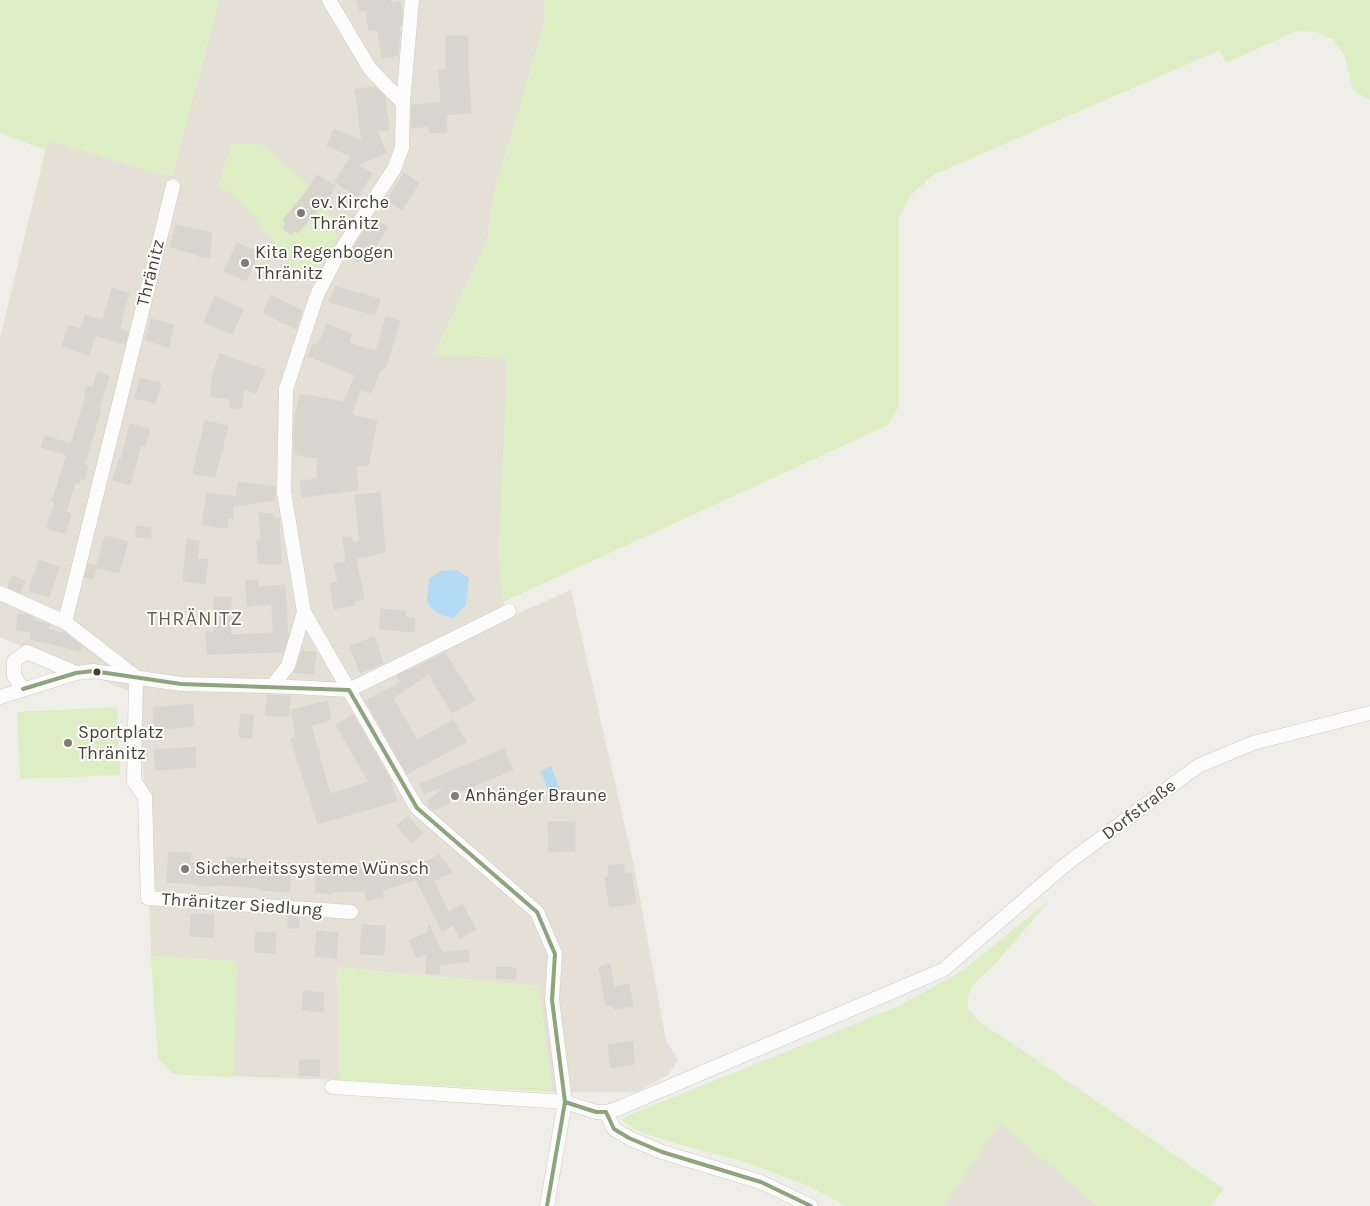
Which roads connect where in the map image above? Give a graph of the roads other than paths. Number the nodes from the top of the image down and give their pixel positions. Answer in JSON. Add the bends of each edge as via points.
{"nodes":[{"id":1,"x":329,"y":0,"type":"edge"},
{"id":2,"x":412,"y":0,"type":"edge"},
{"id":3,"x":403,"y":103,"type":"junction"},
{"id":4,"x":173,"y":186,"type":"dead end"},
{"id":5,"x":0,"y":593,"type":"edge"},
{"id":6,"x":509,"y":611,"type":"dead end"},
{"id":7,"x":304,"y":612,"type":"junction"},
{"id":8,"x":65,"y":622,"type":"junction"},
{"id":9,"x":76,"y":673,"type":"junction"},
{"id":10,"x":136,"y":677,"type":"junction"},
{"id":11,"x":272,"y":686,"type":"junction"},
{"id":12,"x":23,"y":689,"type":"junction"},
{"id":13,"x":349,"y":690,"type":"junction"},
{"id":14,"x":0,"y":697,"type":"edge"},
{"id":15,"x":1370,"y":713,"type":"edge"},
{"id":16,"x":351,"y":912,"type":"dead end"},
{"id":17,"x":332,"y":1086,"type":"dead end"},
{"id":18,"x":565,"y":1102,"type":"junction"},
{"id":19,"x":606,"y":1112,"type":"junction"},
{"id":20,"x":547,"y":1206,"type":"edge"},
{"id":21,"x":811,"y":1206,"type":"edge"}],
"edges":[{"from":1,"to":3,"type":"street","via":[[370,69]]},
{"from":2,"to":3,"type":"street"},
{"from":3,"to":7,"type":"street","via":[[402,148],[394,169],[336,258],[317,295],[286,389],[284,492]]},
{"from":4,"to":8,"type":"street","name":"Thränitz"},
{"from":5,"to":8,"type":"street"},
{"from":6,"to":13,"type":"street"},
{"from":7,"to":11,"type":"street","via":[[288,666]]},
{"from":7,"to":13,"type":"street"},
{"from":8,"to":10,"type":"street"},
{"from":9,"to":10,"type":"street"},
{"from":9,"to":12,"type":"street"},
{"from":9,"to":12,"type":"street","via":[[27,652],[14,661],[14,676]]},
{"from":10,"to":11,"type":"street","via":[[181,684]]},
{"from":10,"to":16,"type":"street","name":"Thränitzer Siedlung","via":[[134,781],[145,797],[148,898]]},
{"from":11,"to":13,"type":"street"},
{"from":12,"to":14,"type":"street"},
{"from":13,"to":18,"type":"street","via":[[417,808],[536,912],[555,954],[552,1000]]},
{"from":15,"to":19,"type":"street","name":"Dorfstraße","via":[[1253,743],[1198,766],[1064,865],[944,970]]},
{"from":17,"to":18,"type":"street"},
{"from":18,"to":19,"type":"street"},
{"from":18,"to":20,"type":"street"},
{"from":19,"to":21,"type":"street","via":[[614,1129],[629,1138],[662,1152],[761,1182]]}]}
